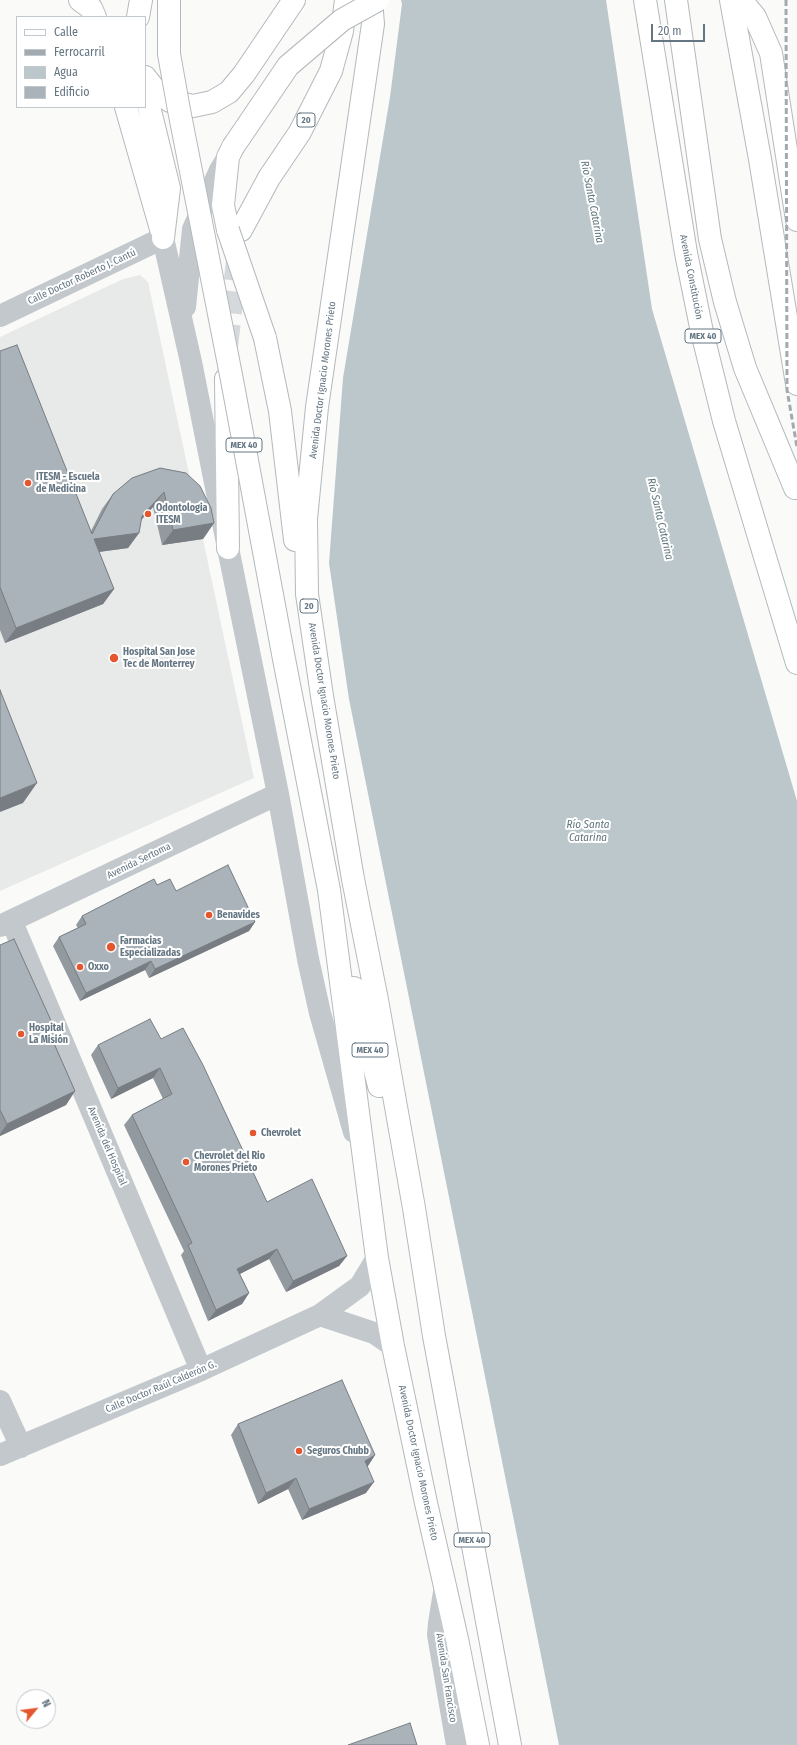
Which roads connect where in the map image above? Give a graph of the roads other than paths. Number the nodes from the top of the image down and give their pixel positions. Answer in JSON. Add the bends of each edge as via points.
{"nodes":[{"id":1,"x":80,"y":0,"type":"edge"},
{"id":2,"x":141,"y":0,"type":"edge"},
{"id":3,"x":169,"y":0,"type":"edge"},
{"id":4,"x":294,"y":0,"type":"edge"},
{"id":5,"x":346,"y":0,"type":"edge"},
{"id":6,"x":371,"y":0,"type":"edge"},
{"id":7,"x":378,"y":0,"type":"edge"},
{"id":8,"x":645,"y":0,"type":"edge"},
{"id":9,"x":676,"y":0,"type":"edge"},
{"id":10,"x":731,"y":0,"type":"edge"},
{"id":11,"x":736,"y":0,"type":"edge"},
{"id":12,"x":741,"y":0,"type":"edge"},
{"id":13,"x":95,"y":16,"type":"edge"},
{"id":14,"x":138,"y":16,"type":"edge"},
{"id":15,"x":736,"y":32,"type":"junction"},
{"id":16,"x":684,"y":47,"type":"junction"},
{"id":17,"x":146,"y":78,"type":"edge"},
{"id":18,"x":146,"y":94,"type":"edge"},
{"id":19,"x":126,"y":108,"type":"edge"},
{"id":20,"x":667,"y":130,"type":"junction"},
{"id":21,"x":230,"y":152,"type":"junction"},
{"id":22,"x":671,"y":154,"type":"junction"},
{"id":23,"x":797,"y":220,"type":"edge"},
{"id":24,"x":235,"y":230,"type":"junction"},
{"id":25,"x":164,"y":238,"type":"junction"},
{"id":26,"x":710,"y":239,"type":"junction"},
{"id":27,"x":0,"y":316,"type":"edge"},
{"id":28,"x":183,"y":326,"type":"junction"},
{"id":29,"x":225,"y":364,"type":"tunnel mouth"},
{"id":30,"x":797,"y":384,"type":"edge"},
{"id":31,"x":794,"y":488,"type":"dead end"},
{"id":32,"x":228,"y":548,"type":"junction"},
{"id":33,"x":307,"y":594,"type":"junction"},
{"id":34,"x":797,"y":663,"type":"edge"},
{"id":35,"x":278,"y":794,"type":"junction"},
{"id":36,"x":329,"y":890,"type":"junction"},
{"id":37,"x":6,"y":924,"type":"edge"},
{"id":38,"x":368,"y":1180,"type":"junction"},
{"id":39,"x":414,"y":1208,"type":"junction"},
{"id":40,"x":377,"y":1258,"type":"junction"},
{"id":41,"x":320,"y":1315,"type":"junction"},
{"id":42,"x":393,"y":1346,"type":"junction"},
{"id":43,"x":201,"y":1370,"type":"junction"},
{"id":44,"x":0,"y":1402,"type":"edge"},
{"id":45,"x":21,"y":1446,"type":"junction"},
{"id":46,"x":0,"y":1455,"type":"edge"},
{"id":47,"x":445,"y":1586,"type":"junction"},
{"id":48,"x":457,"y":1745,"type":"edge"},
{"id":49,"x":478,"y":1745,"type":"edge"},
{"id":50,"x":510,"y":1745,"type":"edge"}],
"edges":[{"from":1,"to":13,"type":"main road","via":[[91,8]]},
{"from":2,"to":14,"type":"main road"},
{"from":3,"to":36,"type":"main road","number":"MEX 40","bridge":true,"via":[[169,54],[177,103]]},
{"from":4,"to":17,"type":"main road","via":[[244,74],[229,92],[212,102],[193,106],[170,101],[156,91]]},
{"from":5,"to":24,"type":"main road","number":"20","via":[[342,31],[331,71],[300,132]]},
{"from":6,"to":33,"type":"main road","name":"Avenida Doctor Ignacio Morones Prieto","number":"20","via":[[373,24],[317,407],[306,519]]},
{"from":7,"to":21,"type":"main road","bridge":true,"via":[[342,20],[288,66]]},
{"from":8,"to":20,"type":"main road","name":"Avenida Constitución","number":"MEX 40"},
{"from":9,"to":16,"type":"main road","number":"MEX 40"},
{"from":10,"to":15,"type":"main road"},
{"from":11,"to":15,"type":"main road"},
{"from":12,"to":23,"type":"main road","via":[[755,17],[771,53]]},
{"from":15,"to":30,"type":"main road"},
{"from":16,"to":20,"type":"main road"},
{"from":16,"to":26,"type":"main road","number":"MEX 40"},
{"from":18,"to":25,"type":"main road","via":[[169,188]]},
{"from":19,"to":25,"type":"main road"},
{"from":20,"to":22,"type":"main road","name":"Avenida Constitución","number":"MEX 40"},
{"from":21,"to":24,"type":"main road","via":[[223,205]]},
{"from":21,"to":28,"type":"street","via":[[192,229]]},
{"from":22,"to":26,"type":"main road"},
{"from":22,"to":34,"type":"main road","name":"Avenida Constitución","number":"MEX 40","via":[[686,253],[724,421]]},
{"from":24,"to":33,"type":"main road","bridge":true,"via":[[265,338],[280,411],[297,554]]},
{"from":25,"to":27,"type":"street","name":"Calle Doctor Roberto J. Cantú"},
{"from":25,"to":28,"type":"street"},
{"from":26,"to":31,"type":"main road","number":"MEX 40","via":[[724,302],[745,368]]},
{"from":28,"to":32,"type":"street"},
{"from":29,"to":32,"type":"main road"},
{"from":32,"to":35,"type":"street"},
{"from":33,"to":39,"type":"main road","name":"Avenida Doctor Ignacio Morones Prieto","number":"20","via":[[353,879]]},
{"from":35,"to":37,"type":"street","name":"Avenida Sertoma"},
{"from":35,"to":38,"type":"street","via":[[320,1013]]},
{"from":36,"to":38,"type":"main road","name":"Avenida Doctor Ignacio Morones Prieto"},
{"from":36,"to":39,"type":"main road","name":"Avenida Doctor Ignacio Morones Prieto","number":"MEX 40","via":[[392,1142]]},
{"from":37,"to":43,"type":"street","name":"Avenida del Hospital"},
{"from":38,"to":40,"type":"main road","name":"Avenida Doctor Ignacio Morones Prieto"},
{"from":39,"to":50,"type":"main road","name":"Avenida Doctor Ignacio Morones Prieto","number":"MEX 40","via":[[434,1336]]},
{"from":40,"to":41,"type":"street","name":"Calle Doctor Raúl Calderón G.","via":[[360,1286]]},
{"from":40,"to":42,"type":"main road","name":"Avenida Doctor Ignacio Morones Prieto"},
{"from":41,"to":42,"type":"street","via":[[374,1333]]},
{"from":41,"to":43,"type":"street","name":"Calle Doctor Raúl Calderón G."},
{"from":42,"to":47,"type":"main road","name":"Avenida Doctor Ignacio Morones Prieto"},
{"from":43,"to":45,"type":"street","name":"Calle Doctor Raúl Calderón G."},
{"from":44,"to":45,"type":"street"},
{"from":45,"to":46,"type":"street","name":"Calle Doctor Raúl Calderón G."},
{"from":47,"to":48,"type":"street","name":"Avenida San Francisco","via":[[438,1635]]},
{"from":47,"to":49,"type":"main road","name":"Avenida Doctor Ignacio Morones Prieto"}]}
